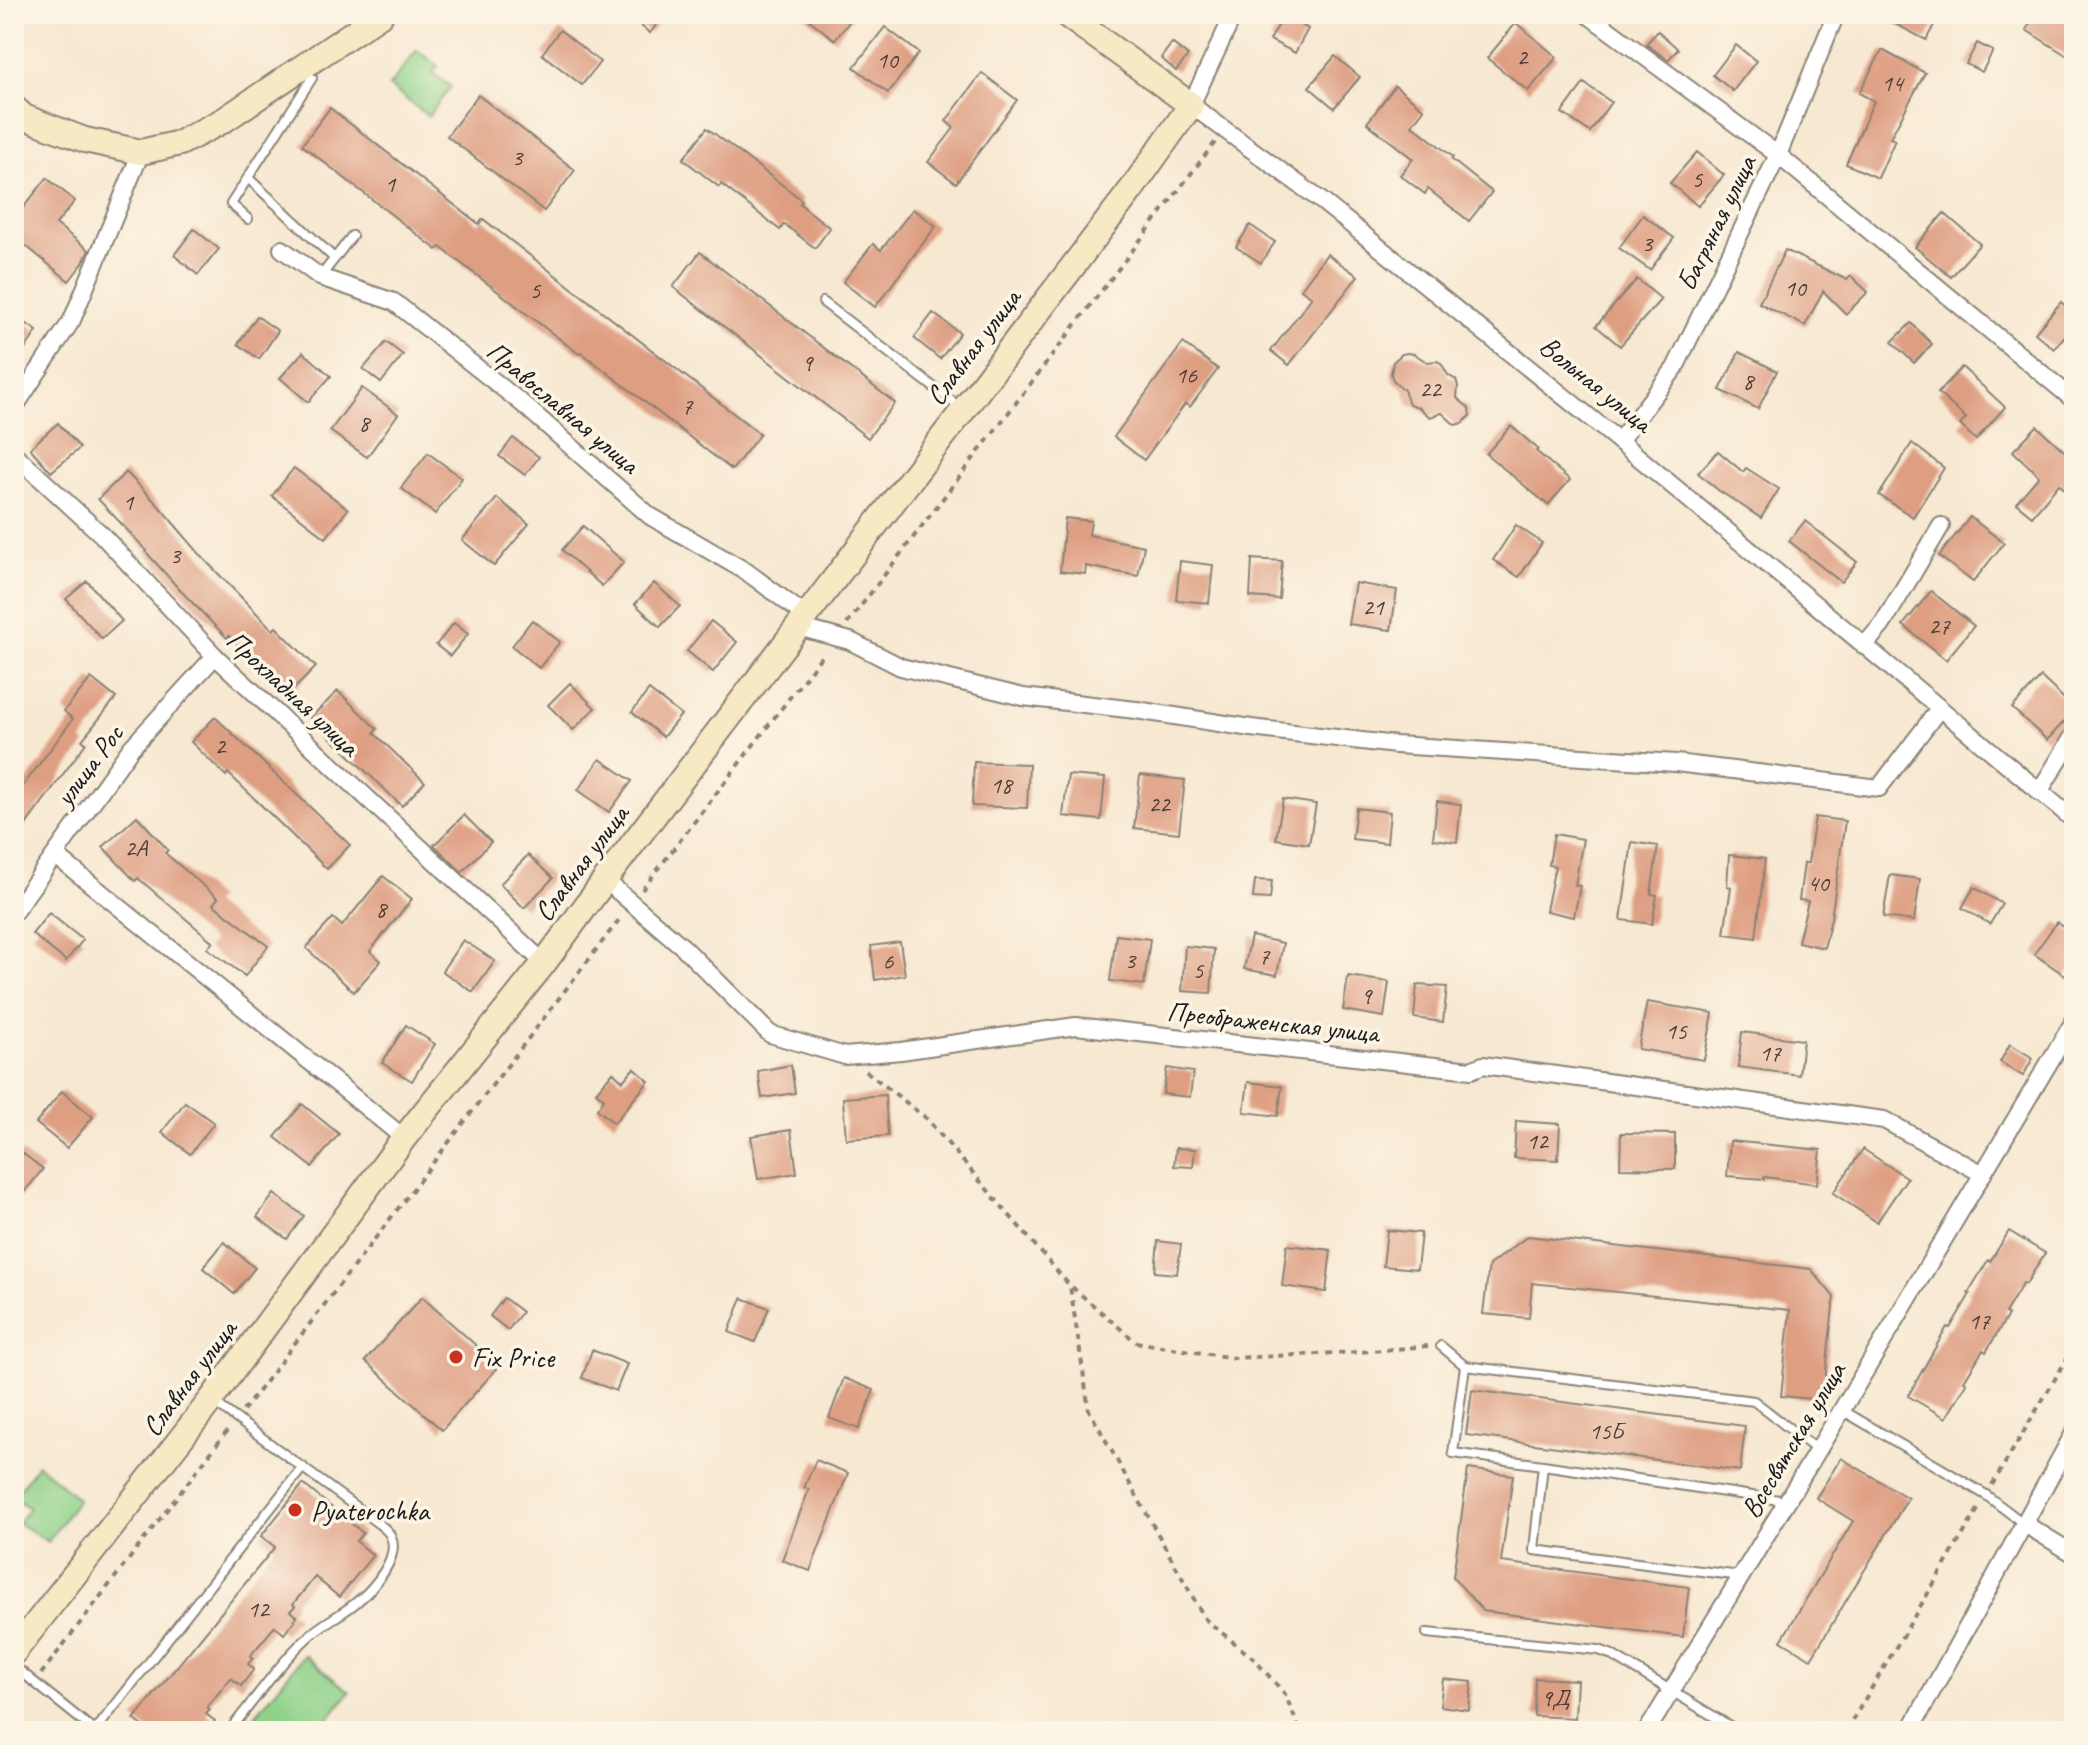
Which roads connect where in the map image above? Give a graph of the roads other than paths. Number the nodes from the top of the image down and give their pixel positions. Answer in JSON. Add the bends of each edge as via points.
{"nodes":[{"id":1,"x":381,"y":14,"type":"edge"},
{"id":2,"x":1065,"y":14,"type":"edge"},
{"id":3,"x":1234,"y":14,"type":"edge"},
{"id":4,"x":1587,"y":14,"type":"edge"},
{"id":5,"x":1836,"y":14,"type":"edge"},
{"id":6,"x":312,"y":78,"type":"dead end"},
{"id":7,"x":1191,"y":105,"type":"junction"},
{"id":8,"x":14,"y":108,"type":"edge"},
{"id":9,"x":141,"y":152,"type":"junction"},
{"id":10,"x":1778,"y":155,"type":"junction"},
{"id":11,"x":248,"y":178,"type":"junction"},
{"id":12,"x":248,"y":219,"type":"dead end"},
{"id":13,"x":352,"y":236,"type":"dead end"},
{"id":14,"x":282,"y":249,"type":"dead end"},
{"id":15,"x":334,"y":258,"type":"junction"},
{"id":16,"x":320,"y":277,"type":"junction"},
{"id":17,"x":823,"y":302,"type":"dead end"},
{"id":18,"x":2074,"y":400,"type":"edge"},
{"id":19,"x":14,"y":408,"type":"edge"},
{"id":20,"x":963,"y":410,"type":"junction"},
{"id":21,"x":1619,"y":441,"type":"junction"},
{"id":22,"x":14,"y":454,"type":"edge"},
{"id":23,"x":1941,"y":526,"type":"dead end"},
{"id":24,"x":802,"y":621,"type":"junction"},
{"id":25,"x":1864,"y":646,"type":"junction"},
{"id":26,"x":215,"y":656,"type":"junction"},
{"id":27,"x":1939,"y":709,"type":"junction"},
{"id":28,"x":2074,"y":735,"type":"edge"},
{"id":29,"x":2039,"y":792,"type":"junction"},
{"id":30,"x":2074,"y":820,"type":"edge"},
{"id":31,"x":55,"y":855,"type":"junction"},
{"id":32,"x":605,"y":880,"type":"junction"},
{"id":33,"x":14,"y":912,"type":"edge"},
{"id":34,"x":544,"y":963,"type":"junction"},
{"id":35,"x":2074,"y":1021,"type":"edge"},
{"id":36,"x":404,"y":1138,"type":"junction"},
{"id":37,"x":1983,"y":1174,"type":"junction"},
{"id":38,"x":1441,"y":1346,"type":"road end"},
{"id":39,"x":1465,"y":1366,"type":"junction"},
{"id":40,"x":211,"y":1400,"type":"junction"},
{"id":41,"x":1842,"y":1410,"type":"junction"},
{"id":42,"x":2074,"y":1433,"type":"edge"},
{"id":43,"x":1818,"y":1450,"type":"junction"},
{"id":44,"x":1543,"y":1465,"type":"junction"},
{"id":45,"x":303,"y":1467,"type":"junction"},
{"id":46,"x":1786,"y":1501,"type":"junction"},
{"id":47,"x":2023,"y":1523,"type":"junction"},
{"id":48,"x":2074,"y":1554,"type":"edge"},
{"id":49,"x":1742,"y":1576,"type":"junction"},
{"id":50,"x":1427,"y":1633,"type":"dead end"},
{"id":51,"x":14,"y":1652,"type":"edge"},
{"id":52,"x":14,"y":1666,"type":"edge"},
{"id":53,"x":1671,"y":1691,"type":"junction"},
{"id":54,"x":95,"y":1731,"type":"edge"},
{"id":55,"x":229,"y":1731,"type":"edge"},
{"id":56,"x":1647,"y":1731,"type":"edge"},
{"id":57,"x":1738,"y":1731,"type":"edge"},
{"id":58,"x":1910,"y":1731,"type":"edge"}],
"edges":[{"from":1,"to":9,"type":"street","via":[[224,120],[180,143]]},
{"from":2,"to":7,"type":"street","name":"Вольная улица"},
{"from":3,"to":7,"type":"street"},
{"from":4,"to":10,"type":"street"},
{"from":5,"to":10,"type":"street","name":"Багряная улица"},
{"from":6,"to":11,"type":"lane"},
{"from":7,"to":20,"type":"street","name":"Славная улица"},
{"from":7,"to":21,"type":"street","name":"Вольная улица","via":[[1323,202]]},
{"from":8,"to":9,"type":"street","via":[[24,117],[85,140]]},
{"from":9,"to":19,"type":"street","via":[[72,320]]},
{"from":10,"to":18,"type":"street"},
{"from":10,"to":21,"type":"street","name":"Багряная улица","via":[[1675,368]]},
{"from":11,"to":12,"type":"lane","via":[[231,204]]},
{"from":11,"to":15,"type":"lane"},
{"from":13,"to":15,"type":"lane"},
{"from":14,"to":16,"type":"street","name":"Православная улица"},
{"from":15,"to":16,"type":"lane"},
{"from":16,"to":24,"type":"street","name":"Православная улица","via":[[394,302],[524,405],[650,516],[747,572]]},
{"from":17,"to":20,"type":"lane"},
{"from":20,"to":24,"type":"street","name":"Славная улица"},
{"from":21,"to":25,"type":"street","name":"Вольная улица"},
{"from":22,"to":26,"type":"street","name":"Прохладная улица","via":[[101,534]]},
{"from":23,"to":25,"type":"street"},
{"from":24,"to":27,"type":"street","via":[[901,667],[1023,697],[1396,745],[1676,763],[1879,788]]},
{"from":24,"to":32,"type":"street","name":"Славная улица"},
{"from":25,"to":27,"type":"street","name":"Вольная улица"},
{"from":26,"to":31,"type":"street","name":"улица Рос","via":[[131,748]]},
{"from":26,"to":34,"type":"street","name":"Прохладная улица"},
{"from":27,"to":29,"type":"street","name":"Вольная улица"},
{"from":28,"to":29,"type":"street"},
{"from":29,"to":30,"type":"street","name":"Вольная улица"},
{"from":31,"to":33,"type":"street","name":"улица Рос"},
{"from":31,"to":36,"type":"street"},
{"from":32,"to":34,"type":"street","name":"Славная улица"},
{"from":32,"to":37,"type":"street","name":"Преображенская улица","via":[[684,948],[770,1034],[845,1056],[1076,1026],[1471,1070],[1483,1065],[1884,1120]]},
{"from":34,"to":36,"type":"street","name":"Славная улица"},
{"from":35,"to":37,"type":"street","name":"Всесвятская улица"},
{"from":36,"to":40,"type":"street","name":"Славная улица"},
{"from":37,"to":41,"type":"street","name":"Всесвятская улица"},
{"from":38,"to":39,"type":"lane"},
{"from":39,"to":43,"type":"lane","via":[[1754,1401]]},
{"from":39,"to":44,"type":"lane","via":[[1453,1453]]},
{"from":40,"to":45,"type":"lane"},
{"from":40,"to":51,"type":"street","name":"Славная улица"},
{"from":41,"to":43,"type":"street","name":"Всесвятская улица"},
{"from":41,"to":47,"type":"lane","via":[[1986,1495]]},
{"from":42,"to":47,"type":"street"},
{"from":43,"to":46,"type":"street","name":"Всесвятская улица"},
{"from":44,"to":46,"type":"lane"},
{"from":44,"to":49,"type":"lane","via":[[1534,1550]]},
{"from":45,"to":54,"type":"lane"},
{"from":45,"to":55,"type":"lane","via":[[387,1530],[394,1548],[391,1560],[359,1600],[309,1636]]},
{"from":46,"to":49,"type":"street","name":"Всесвятская улица"},
{"from":47,"to":48,"type":"street"},
{"from":47,"to":58,"type":"street"},
{"from":49,"to":53,"type":"street","name":"Всесвятская улица"},
{"from":50,"to":53,"type":"lane","via":[[1599,1650]]},
{"from":52,"to":54,"type":"lane"},
{"from":53,"to":56,"type":"street","name":"Всесвятская улица"},
{"from":53,"to":57,"type":"lane"}]}
